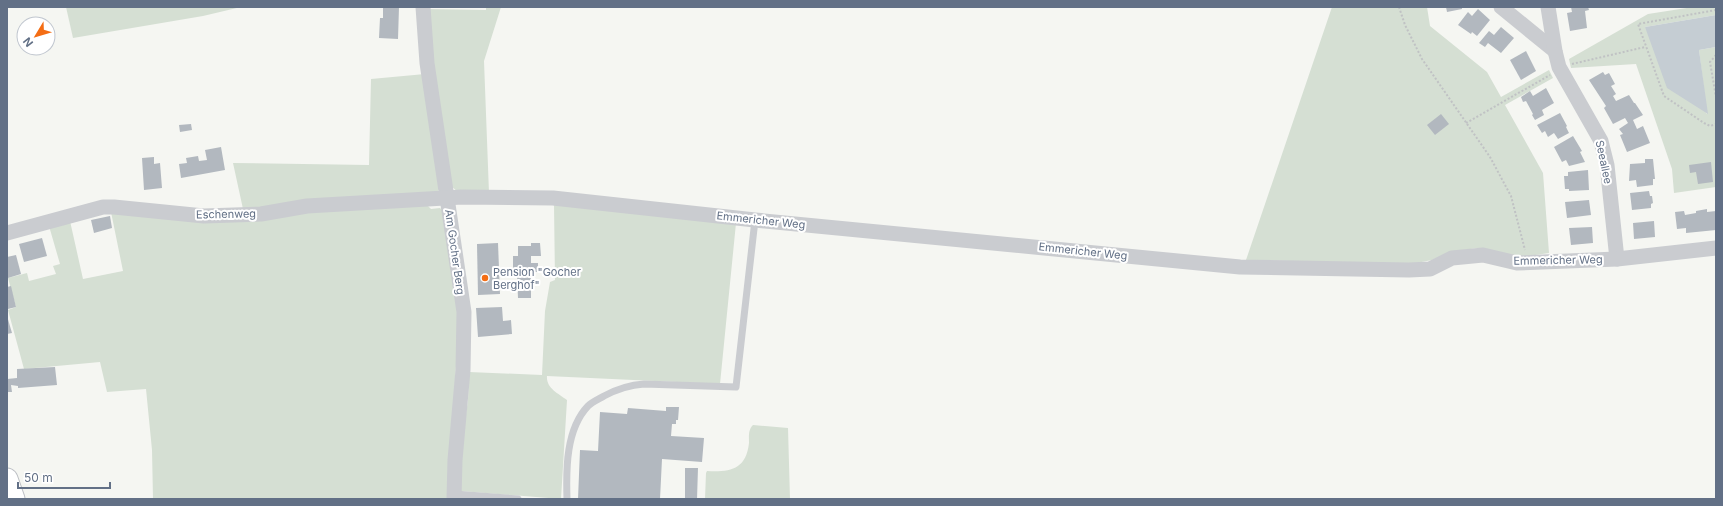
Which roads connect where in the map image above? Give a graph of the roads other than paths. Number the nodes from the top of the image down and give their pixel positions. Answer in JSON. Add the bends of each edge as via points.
{"nodes":[{"id":1,"x":423,"y":7,"type":"edge"},
{"id":2,"x":1501,"y":7,"type":"edge"},
{"id":3,"x":1548,"y":7,"type":"edge"},
{"id":4,"x":1555,"y":51,"type":"junction"},
{"id":5,"x":448,"y":198,"type":"junction"},
{"id":6,"x":755,"y":220,"type":"junction"},
{"id":7,"x":7,"y":233,"type":"edge"},
{"id":8,"x":1716,"y":248,"type":"edge"},
{"id":9,"x":1617,"y":259,"type":"junction"},
{"id":10,"x":7,"y":479,"type":"edge"},
{"id":11,"x":454,"y":496,"type":"edge"},
{"id":12,"x":14,"y":499,"type":"edge"},
{"id":13,"x":518,"y":499,"type":"edge"},
{"id":14,"x":567,"y":499,"type":"edge"}],
"edges":[{"from":1,"to":5,"type":"street","name":"Am Gocher Berg","via":[[427,63]]},
{"from":2,"to":4,"type":"street"},
{"from":3,"to":4,"type":"street","name":"Seeallee"},
{"from":4,"to":9,"type":"street","name":"Seeallee","via":[[1560,68],[1601,140],[1607,165]]},
{"from":5,"to":6,"type":"street","name":"Emmericher Weg","via":[[553,198]]},
{"from":5,"to":7,"type":"street","name":"Eschenweg","via":[[307,206],[261,214],[204,216],[114,206]]},
{"from":5,"to":11,"type":"street","name":"Am Gocher Berg","via":[[464,312],[463,370]]},
{"from":6,"to":9,"type":"street","name":"Emmericher Weg","via":[[1240,266],[1409,270],[1430,269],[1452,258],[1483,255],[1517,263]]},
{"from":6,"to":14,"type":"lane","via":[[736,387],[630,384],[589,405],[574,427],[566,470]]},
{"from":8,"to":9,"type":"street","name":"Emmericher Weg"},
{"from":10,"to":12,"type":"street"},
{"from":11,"to":13,"type":"lane"}]}
